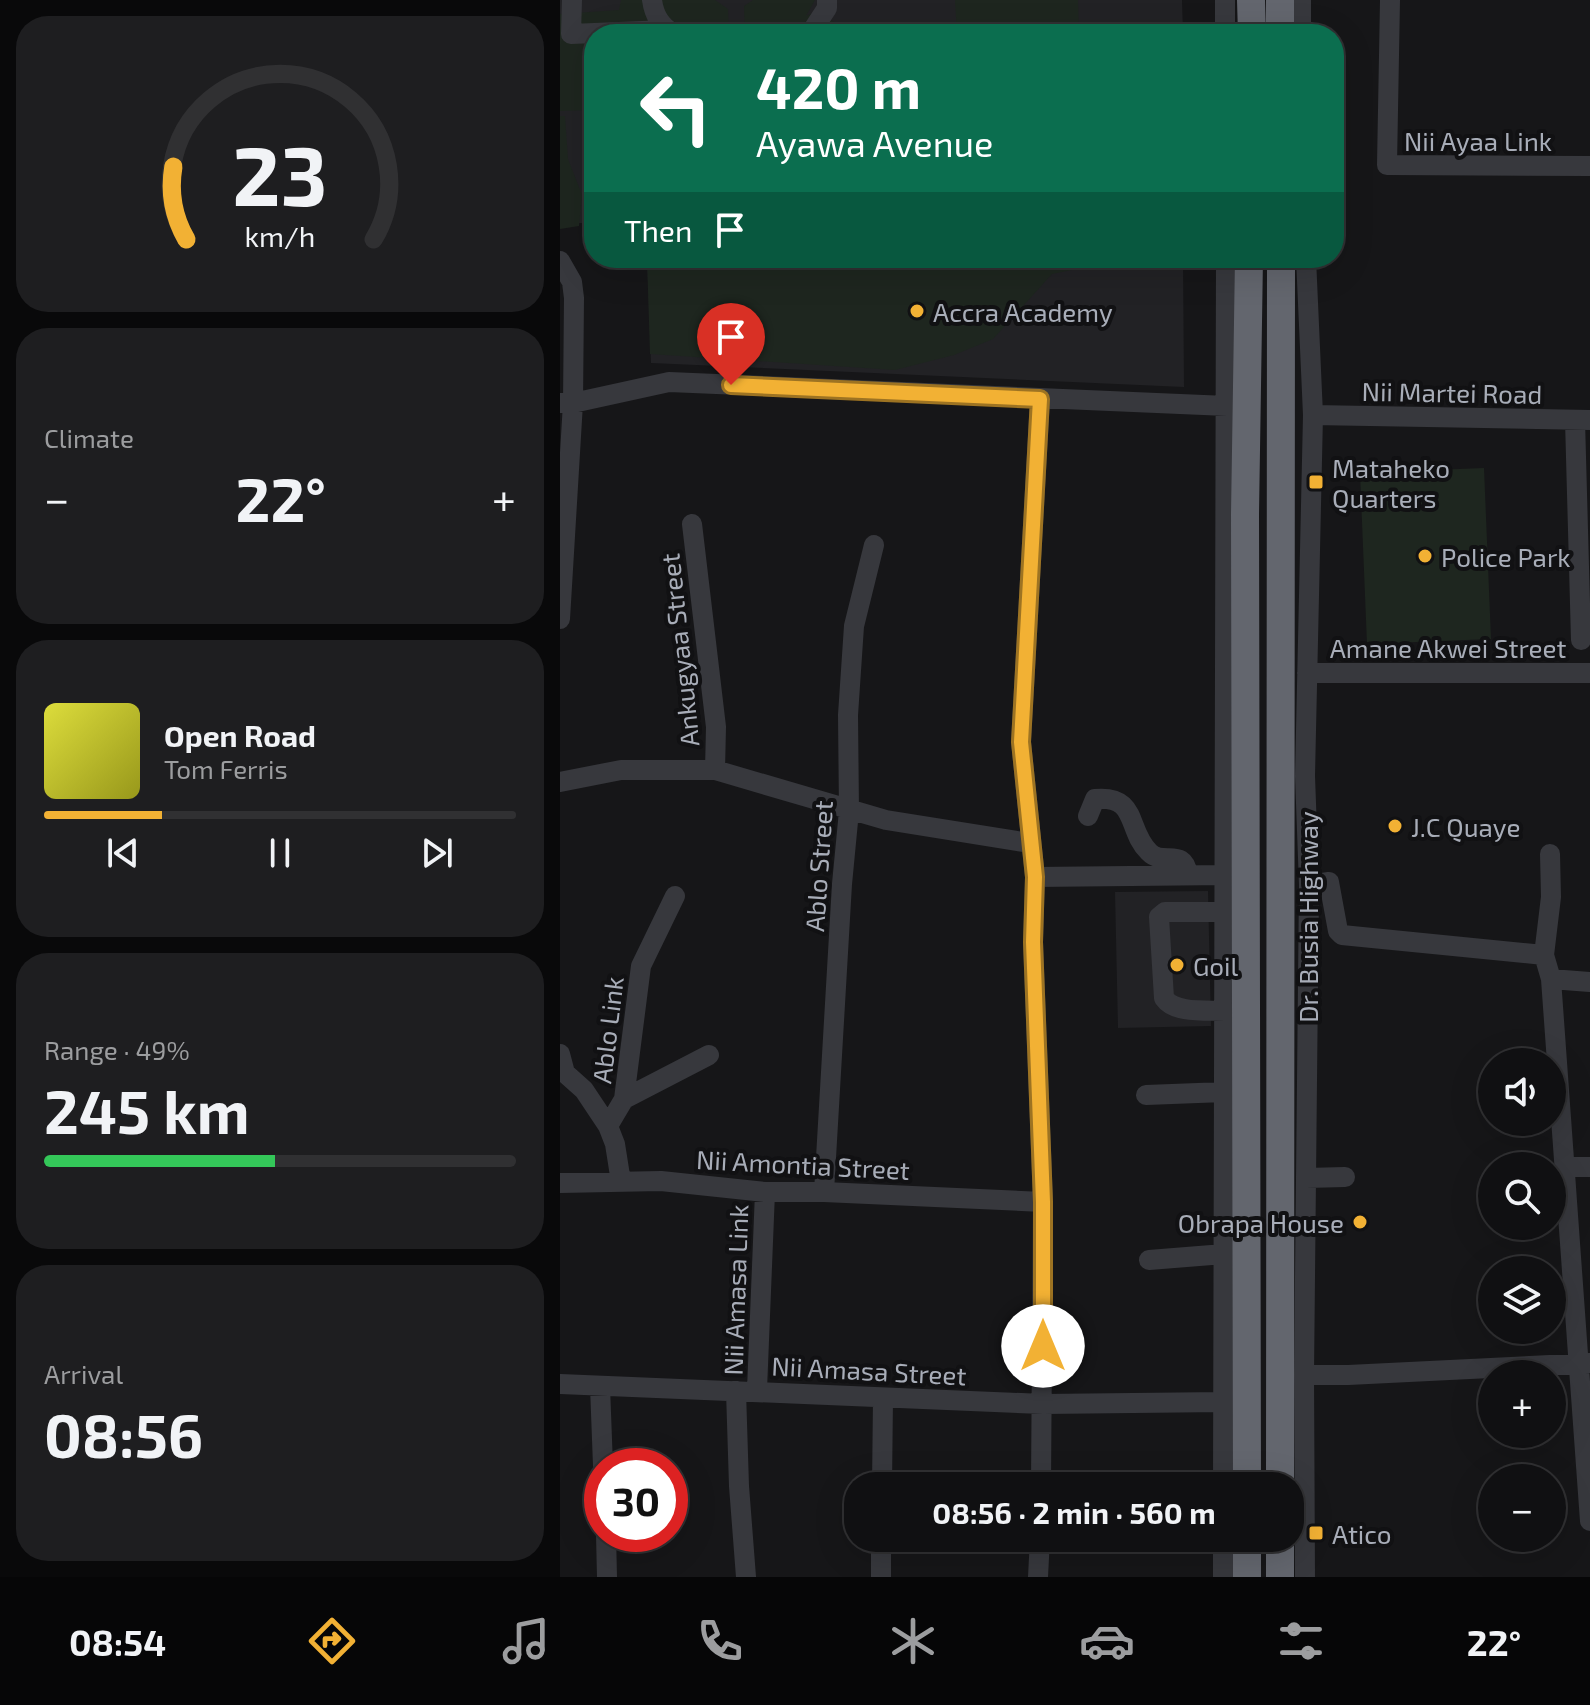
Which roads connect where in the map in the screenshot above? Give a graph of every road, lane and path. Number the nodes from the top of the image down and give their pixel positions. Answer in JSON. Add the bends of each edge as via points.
{"nodes":[{"id":1,"x":572,"y":0,"type":"edge"},
{"id":2,"x":652,"y":0,"type":"edge"},
{"id":3,"x":827,"y":0,"type":"edge"},
{"id":4,"x":1225,"y":0,"type":"edge"},
{"id":5,"x":1251,"y":0,"type":"edge"},
{"id":6,"x":1280,"y":0,"type":"edge"},
{"id":7,"x":1301,"y":0,"type":"edge"},
{"id":8,"x":1390,"y":0,"type":"edge"},
{"id":9,"x":662,"y":24,"type":"edge"},
{"id":10,"x":817,"y":24,"type":"edge"},
{"id":11,"x":1225,"y":24,"type":"edge"},
{"id":12,"x":1252,"y":24,"type":"edge"},
{"id":13,"x":1280,"y":24,"type":"edge"},
{"id":14,"x":1301,"y":24,"type":"edge"},
{"id":15,"x":584,"y":34,"type":"edge"},
{"id":16,"x":1590,"y":166,"type":"edge"},
{"id":17,"x":560,"y":261,"type":"edge"},
{"id":18,"x":1226,"y":268,"type":"edge"},
{"id":19,"x":1249,"y":268,"type":"edge"},
{"id":20,"x":1281,"y":268,"type":"edge"},
{"id":21,"x":1306,"y":268,"type":"edge"},
{"id":22,"x":1040,"y":399,"type":"junction"},
{"id":23,"x":566,"y":403,"type":"edge"},
{"id":24,"x":1227,"y":406,"type":"junction"},
{"id":25,"x":1313,"y":415,"type":"junction"},
{"id":26,"x":1583,"y":420,"type":"edge"},
{"id":27,"x":692,"y":524,"type":"dead end"},
{"id":28,"x":874,"y":545,"type":"dead end"},
{"id":29,"x":561,"y":546,"type":"edge"},
{"id":30,"x":560,"y":619,"type":"edge"},
{"id":31,"x":1581,"y":640,"type":"dead end"},
{"id":32,"x":1307,"y":673,"type":"junction"},
{"id":33,"x":1590,"y":673,"type":"edge"},
{"id":34,"x":715,"y":770,"type":"junction"},
{"id":35,"x":560,"y":782,"type":"edge"},
{"id":36,"x":849,"y":811,"type":"junction"},
{"id":37,"x":1088,"y":816,"type":"dead end"},
{"id":38,"x":1030,"y":843,"type":"junction"},
{"id":39,"x":1550,"y":854,"type":"dead end"},
{"id":40,"x":1188,"y":875,"type":"junction"},
{"id":41,"x":1226,"y":875,"type":"junction"},
{"id":42,"x":1035,"y":877,"type":"junction"},
{"id":43,"x":1309,"y":885,"type":"junction"},
{"id":44,"x":675,"y":896,"type":"dead end"},
{"id":45,"x":1225,"y":912,"type":"junction"},
{"id":46,"x":1544,"y":955,"type":"junction"},
{"id":47,"x":1551,"y":979,"type":"junction"},
{"id":48,"x":1590,"y":982,"type":"edge"},
{"id":49,"x":1225,"y":1011,"type":"junction"},
{"id":50,"x":560,"y":1054,"type":"edge"},
{"id":51,"x":709,"y":1055,"type":"dead end"},
{"id":52,"x":1224,"y":1092,"type":"junction"},
{"id":53,"x":1146,"y":1095,"type":"dead end"},
{"id":54,"x":624,"y":1099,"type":"junction"},
{"id":55,"x":608,"y":1126,"type":"junction"},
{"id":56,"x":1565,"y":1152,"type":"edge"},
{"id":57,"x":1566,"y":1167,"type":"joint"},
{"id":58,"x":1590,"y":1167,"type":"edge"},
{"id":59,"x":1345,"y":1177,"type":"dead end"},
{"id":60,"x":1306,"y":1178,"type":"junction"},
{"id":61,"x":621,"y":1182,"type":"junction"},
{"id":62,"x":560,"y":1183,"type":"edge"},
{"id":63,"x":765,"y":1192,"type":"junction"},
{"id":64,"x":824,"y":1192,"type":"junction"},
{"id":65,"x":1043,"y":1202,"type":"junction"},
{"id":66,"x":1224,"y":1254,"type":"junction"},
{"id":67,"x":1149,"y":1260,"type":"dead end"},
{"id":68,"x":1293,"y":1291,"type":"junction"},
{"id":69,"x":1584,"y":1363,"type":"edge"},
{"id":70,"x":1304,"y":1375,"type":"junction"},
{"id":71,"x":560,"y":1384,"type":"edge"},
{"id":72,"x":600,"y":1386,"type":"junction"},
{"id":73,"x":747,"y":1390,"type":"junction"},
{"id":74,"x":883,"y":1398,"type":"junction"},
{"id":75,"x":1223,"y":1402,"type":"junction"},
{"id":76,"x":1043,"y":1404,"type":"junction"},
{"id":77,"x":602,"y":1448,"type":"edge"},
{"id":78,"x":882,"y":1472,"type":"edge"},
{"id":79,"x":1041,"y":1472,"type":"edge"},
{"id":80,"x":1223,"y":1472,"type":"edge"},
{"id":81,"x":1247,"y":1472,"type":"edge"},
{"id":82,"x":1281,"y":1472,"type":"edge"},
{"id":83,"x":1590,"y":1521,"type":"edge"},
{"id":84,"x":606,"y":1552,"type":"edge"},
{"id":85,"x":881,"y":1552,"type":"edge"},
{"id":86,"x":1039,"y":1552,"type":"edge"},
{"id":87,"x":1223,"y":1552,"type":"edge"},
{"id":88,"x":1247,"y":1552,"type":"edge"},
{"id":89,"x":1280,"y":1552,"type":"edge"},
{"id":90,"x":607,"y":1577,"type":"edge"},
{"id":91,"x":746,"y":1577,"type":"edge"},
{"id":92,"x":881,"y":1577,"type":"edge"},
{"id":93,"x":1038,"y":1577,"type":"edge"},
{"id":94,"x":1223,"y":1577,"type":"edge"},
{"id":95,"x":1247,"y":1577,"type":"edge"},
{"id":96,"x":1280,"y":1577,"type":"edge"},
{"id":97,"x":1305,"y":1577,"type":"edge"}],
"edges":[{"from":1,"to":15,"type":"street","via":[[571,34]]},
{"from":2,"to":9,"type":"street","via":[[653,14]]},
{"from":3,"to":10,"type":"street"},
{"from":4,"to":11,"type":"street"},
{"from":5,"to":12,"type":"highway"},
{"from":6,"to":13,"type":"highway"},
{"from":7,"to":14,"type":"street"},
{"from":8,"to":16,"type":"street","name":"Nii Ayaa Link","via":[[1387,165]]},
{"from":17,"to":23,"type":"street","via":[[569,272],[574,298]]},
{"from":18,"to":24,"type":"street"},
{"from":19,"to":81,"type":"highway"},
{"from":20,"to":68,"type":"highway","name":"Dr. Busia Highway"},
{"from":21,"to":25,"type":"street","name":"Dr. Busia Highway"},
{"from":22,"to":23,"type":"street","via":[[669,382]]},
{"from":22,"to":24,"type":"street"},
{"from":22,"to":38,"type":"street","via":[[1021,742]]},
{"from":23,"to":29,"type":"street"},
{"from":24,"to":41,"type":"street"},
{"from":25,"to":26,"type":"street","name":"Nii Martei Road"},
{"from":25,"to":32,"type":"street","name":"Dr. Busia Highway"},
{"from":26,"to":31,"type":"street"},
{"from":27,"to":34,"type":"street","name":"Ankugyaa Street","via":[[716,727]]},
{"from":28,"to":36,"type":"street","name":"Ablo Street","via":[[854,626]]},
{"from":29,"to":30,"type":"street"},
{"from":32,"to":33,"type":"street","name":"Amane Akwei Street"},
{"from":32,"to":43,"type":"street","name":"Dr. Busia Highway"},
{"from":34,"to":35,"type":"street","via":[[621,770]]},
{"from":34,"to":36,"type":"street"},
{"from":36,"to":38,"type":"street"},
{"from":36,"to":64,"type":"street","name":"Ablo Street"},
{"from":37,"to":40,"type":"street","via":[[1095,799],[1120,802],[1147,851],[1182,860]]},
{"from":38,"to":42,"type":"street"},
{"from":39,"to":46,"type":"street"},
{"from":40,"to":41,"type":"street"},
{"from":40,"to":42,"type":"street"},
{"from":41,"to":45,"type":"street"},
{"from":42,"to":65,"type":"street"},
{"from":43,"to":46,"type":"street","via":[[1329,882],[1342,935]]},
{"from":43,"to":60,"type":"street","name":"Dr. Busia Highway"},
{"from":44,"to":54,"type":"street","name":"Ablo Link","via":[[641,966]]},
{"from":45,"to":49,"type":"street"},
{"from":45,"to":49,"type":"street","via":[[1165,912],[1159,917],[1168,1004]]},
{"from":46,"to":47,"type":"street"},
{"from":47,"to":48,"type":"street"},
{"from":47,"to":56,"type":"street"},
{"from":49,"to":52,"type":"street"},
{"from":50,"to":55,"type":"street","via":[[565,1073],[584,1090]]},
{"from":51,"to":54,"type":"street"},
{"from":52,"to":53,"type":"street"},
{"from":52,"to":66,"type":"street"},
{"from":54,"to":55,"type":"street","name":"Ablo Link"},
{"from":55,"to":61,"type":"street"},
{"from":57,"to":58,"type":"street"},
{"from":57,"to":69,"type":"street"},
{"from":59,"to":60,"type":"street"},
{"from":60,"to":68,"type":"street","name":"Dr. Busia Highway"},
{"from":61,"to":62,"type":"street","name":"Nii Amontia Street"},
{"from":61,"to":63,"type":"street","name":"Nii Amontia Street"},
{"from":63,"to":64,"type":"street","name":"Nii Amontia Street"},
{"from":63,"to":73,"type":"street","name":"Nii Amasa Link"},
{"from":64,"to":65,"type":"street","name":"Nii Amontia Street"},
{"from":65,"to":76,"type":"street"},
{"from":66,"to":67,"type":"street"},
{"from":66,"to":75,"type":"street"},
{"from":68,"to":70,"type":"street","name":"Dr. Busia Highway"},
{"from":68,"to":82,"type":"highway","name":"Dr. Busia Highway"},
{"from":69,"to":70,"type":"street"},
{"from":69,"to":83,"type":"street"},
{"from":70,"to":97,"type":"street","name":"Dr. Busia Highway"},
{"from":71,"to":72,"type":"street","name":"Nii Amasa Street"},
{"from":72,"to":73,"type":"street","name":"Nii Amasa Street"},
{"from":72,"to":77,"type":"street"},
{"from":73,"to":74,"type":"street","name":"Nii Amasa Street"},
{"from":73,"to":91,"type":"street","name":"Nii Amasa Link"},
{"from":74,"to":76,"type":"street","name":"Nii Amasa Street"},
{"from":74,"to":78,"type":"street"},
{"from":75,"to":76,"type":"street","name":"Nii Amasa Street"},
{"from":75,"to":80,"type":"street"},
{"from":76,"to":79,"type":"street"},
{"from":84,"to":90,"type":"street"},
{"from":85,"to":92,"type":"street"},
{"from":86,"to":93,"type":"street"},
{"from":87,"to":94,"type":"street"},
{"from":88,"to":95,"type":"highway"},
{"from":89,"to":96,"type":"highway"}]}
